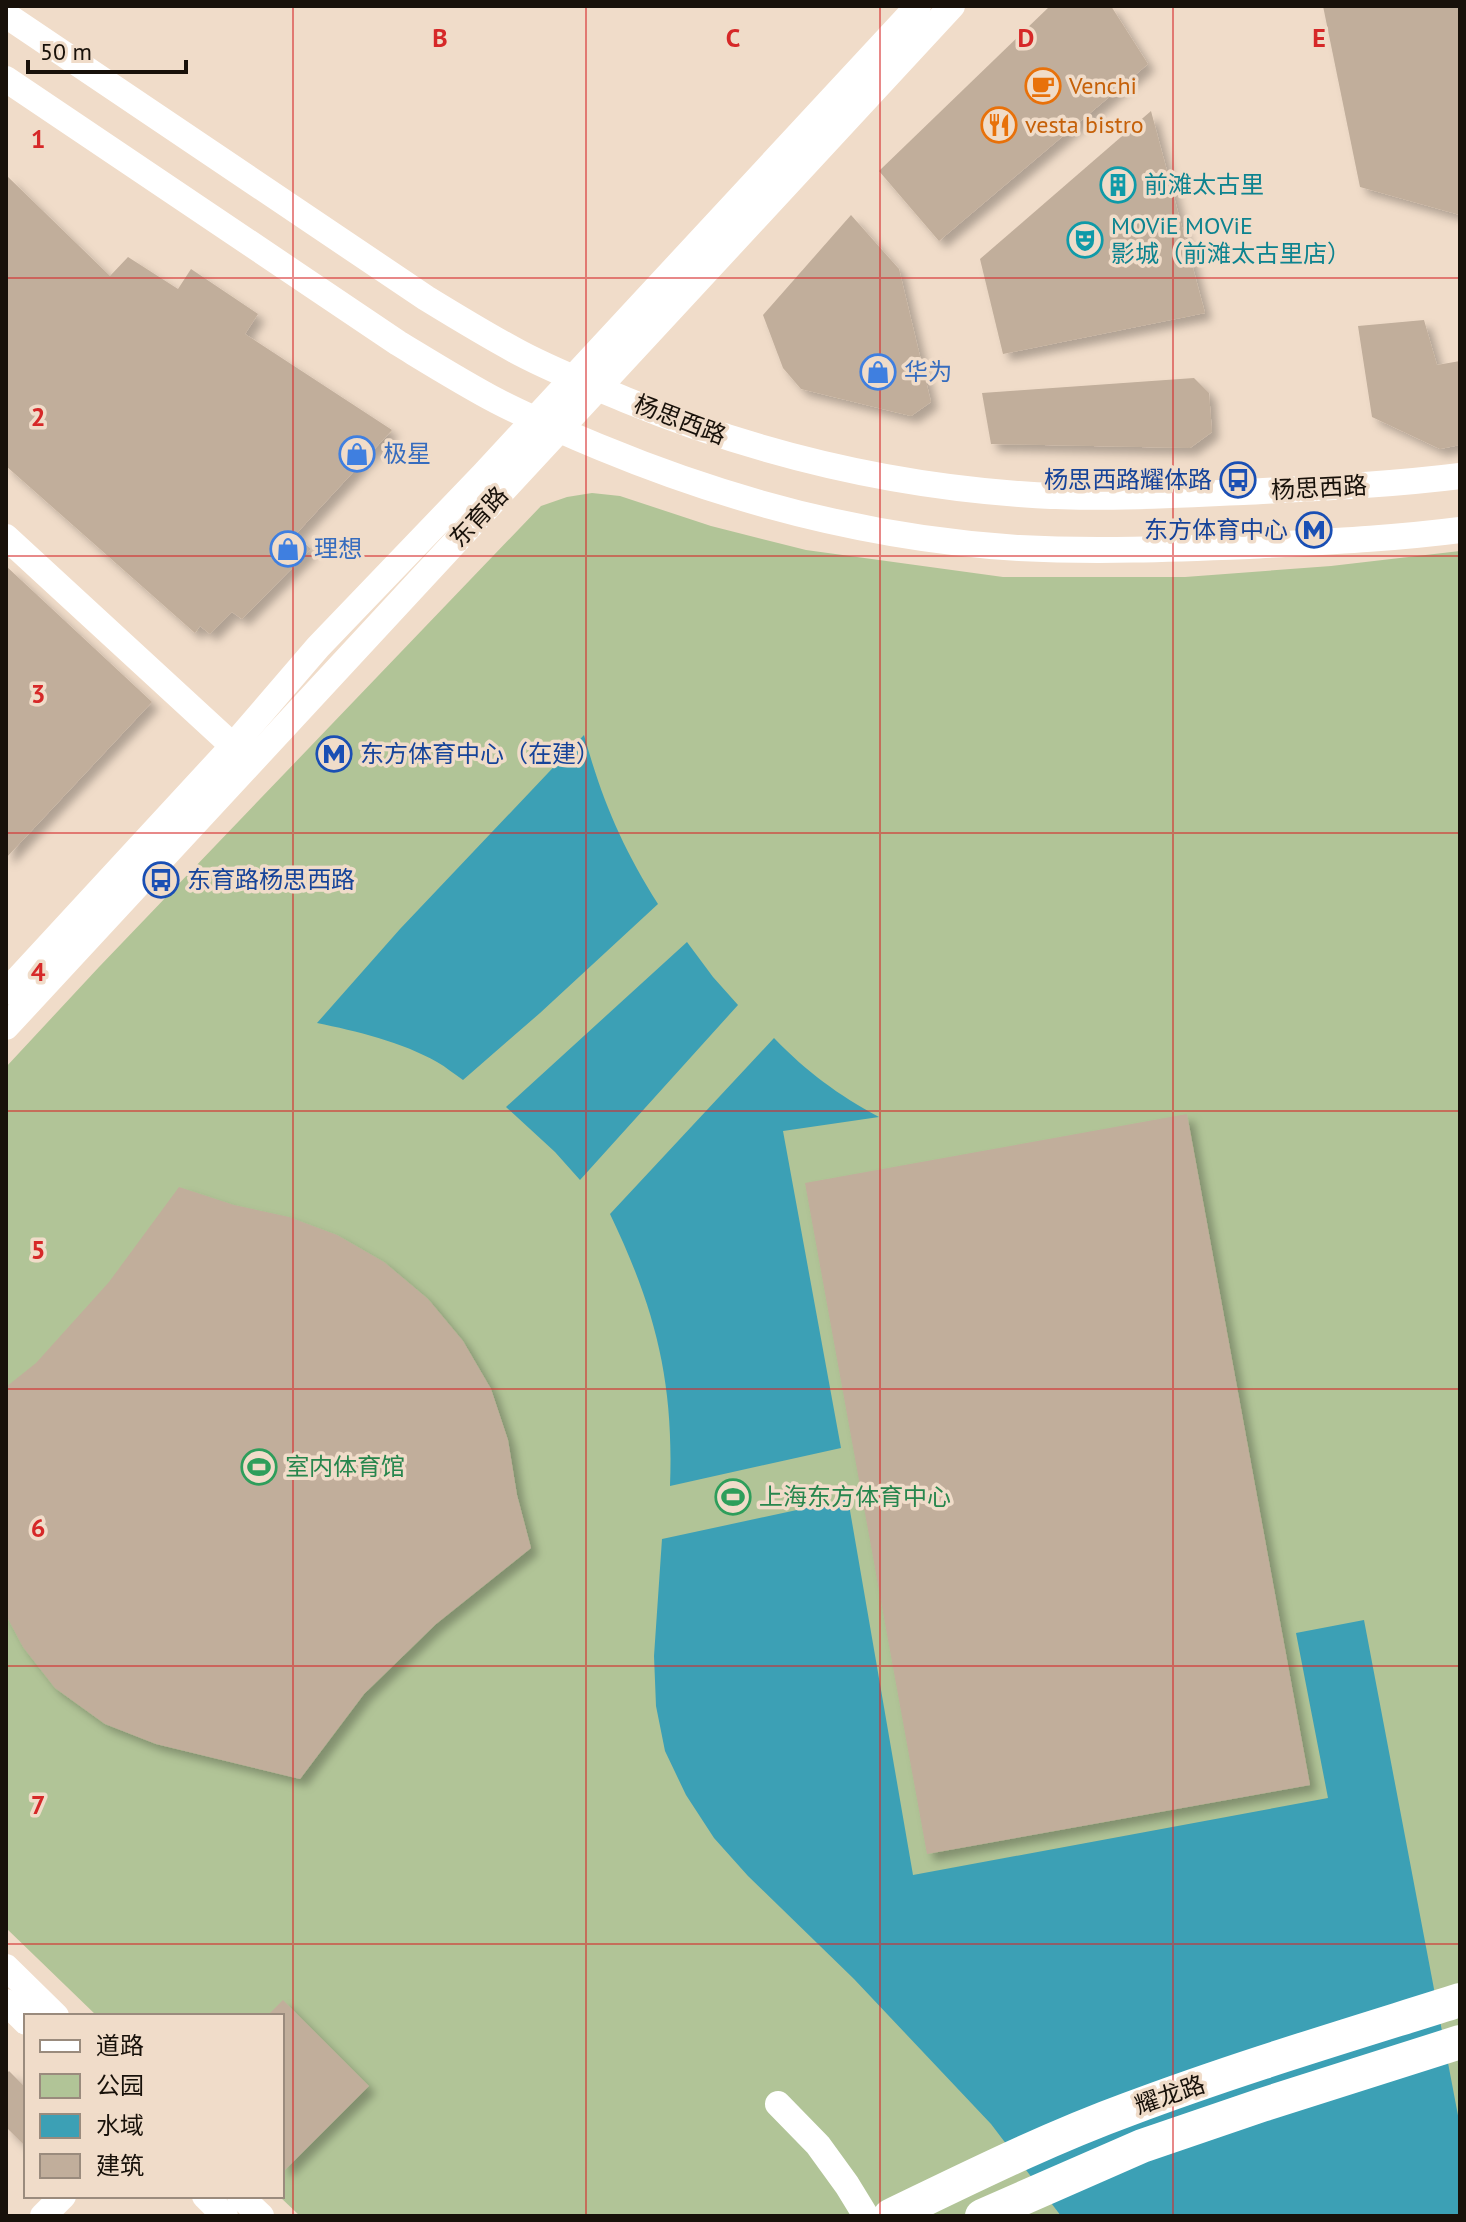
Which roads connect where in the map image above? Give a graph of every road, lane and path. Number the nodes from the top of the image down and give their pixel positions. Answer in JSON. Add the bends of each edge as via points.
{"nodes":[{"id":1,"x":918,"y":6,"type":"edge"},
{"id":2,"x":952,"y":6,"type":"edge"},
{"id":3,"x":6,"y":15,"type":"edge"},
{"id":4,"x":6,"y":79,"type":"edge"},
{"id":5,"x":573,"y":378,"type":"junction"},
{"id":6,"x":597,"y":388,"type":"junction"},
{"id":7,"x":535,"y":419,"type":"junction"},
{"id":8,"x":559,"y":430,"type":"junction"},
{"id":9,"x":1460,"y":476,"type":"edge"},
{"id":10,"x":1460,"y":530,"type":"edge"},
{"id":11,"x":6,"y":537,"type":"edge"},
{"id":12,"x":242,"y":755,"type":"junction"},
{"id":13,"x":16,"y":986,"type":"edge"},
{"id":14,"x":6,"y":1027,"type":"edge"},
{"id":15,"x":6,"y":1967,"type":"edge"},
{"id":16,"x":1460,"y":2000,"type":"edge"},
{"id":17,"x":6,"y":2002,"type":"edge"},
{"id":18,"x":54,"y":2014,"type":"edge"},
{"id":19,"x":24,"y":2020,"type":"edge"},
{"id":20,"x":1460,"y":2042,"type":"edge"},
{"id":21,"x":778,"y":2104,"type":"dead end"},
{"id":22,"x":61,"y":2198,"type":"edge"},
{"id":23,"x":207,"y":2198,"type":"edge"},
{"id":24,"x":242,"y":2198,"type":"edge"},
{"id":25,"x":995,"y":2210,"type":"edge"},
{"id":26,"x":43,"y":2216,"type":"edge"},
{"id":27,"x":225,"y":2216,"type":"edge"},
{"id":28,"x":261,"y":2216,"type":"edge"},
{"id":29,"x":866,"y":2216,"type":"edge"},
{"id":30,"x":890,"y":2216,"type":"edge"}],
"edges":[{"from":1,"to":5,"type":"street","name":"东育路"},
{"from":2,"to":6,"type":"street","name":"东育路"},
{"from":3,"to":5,"type":"street","name":"杨思西路","via":[[426,298]]},
{"from":4,"to":7,"type":"street","via":[[398,343]]},
{"from":5,"to":6,"type":"street","name":"杨思西路"},
{"from":5,"to":7,"type":"street","name":"东育路"},
{"from":6,"to":8,"type":"street","name":"东育路"},
{"from":6,"to":9,"type":"street","name":"杨思西路","via":[[674,420],[796,458],[870,475],[990,491],[1167,496]]},
{"from":7,"to":8,"type":"street"},
{"from":7,"to":12,"type":"street","name":"东育路","via":[[318,647]]},
{"from":8,"to":10,"type":"street","via":[[655,470],[783,510],[860,527],[1017,548],[1168,550]]},
{"from":8,"to":12,"type":"street","name":"东育路"},
{"from":11,"to":12,"type":"street"},
{"from":12,"to":13,"type":"street","name":"东育路"},
{"from":13,"to":14,"type":"street","name":"东育路"},
{"from":15,"to":18,"type":"street"},
{"from":16,"to":30,"type":"main road","name":"耀龙路","via":[[1129,2109]]},
{"from":17,"to":19,"type":"street"},
{"from":20,"to":25,"type":"main road","name":"耀龙路","via":[[1142,2146]]},
{"from":21,"to":29,"type":"street","via":[[818,2145]]},
{"from":22,"to":26,"type":"street"},
{"from":23,"to":27,"type":"street"},
{"from":24,"to":28,"type":"street"}]}
